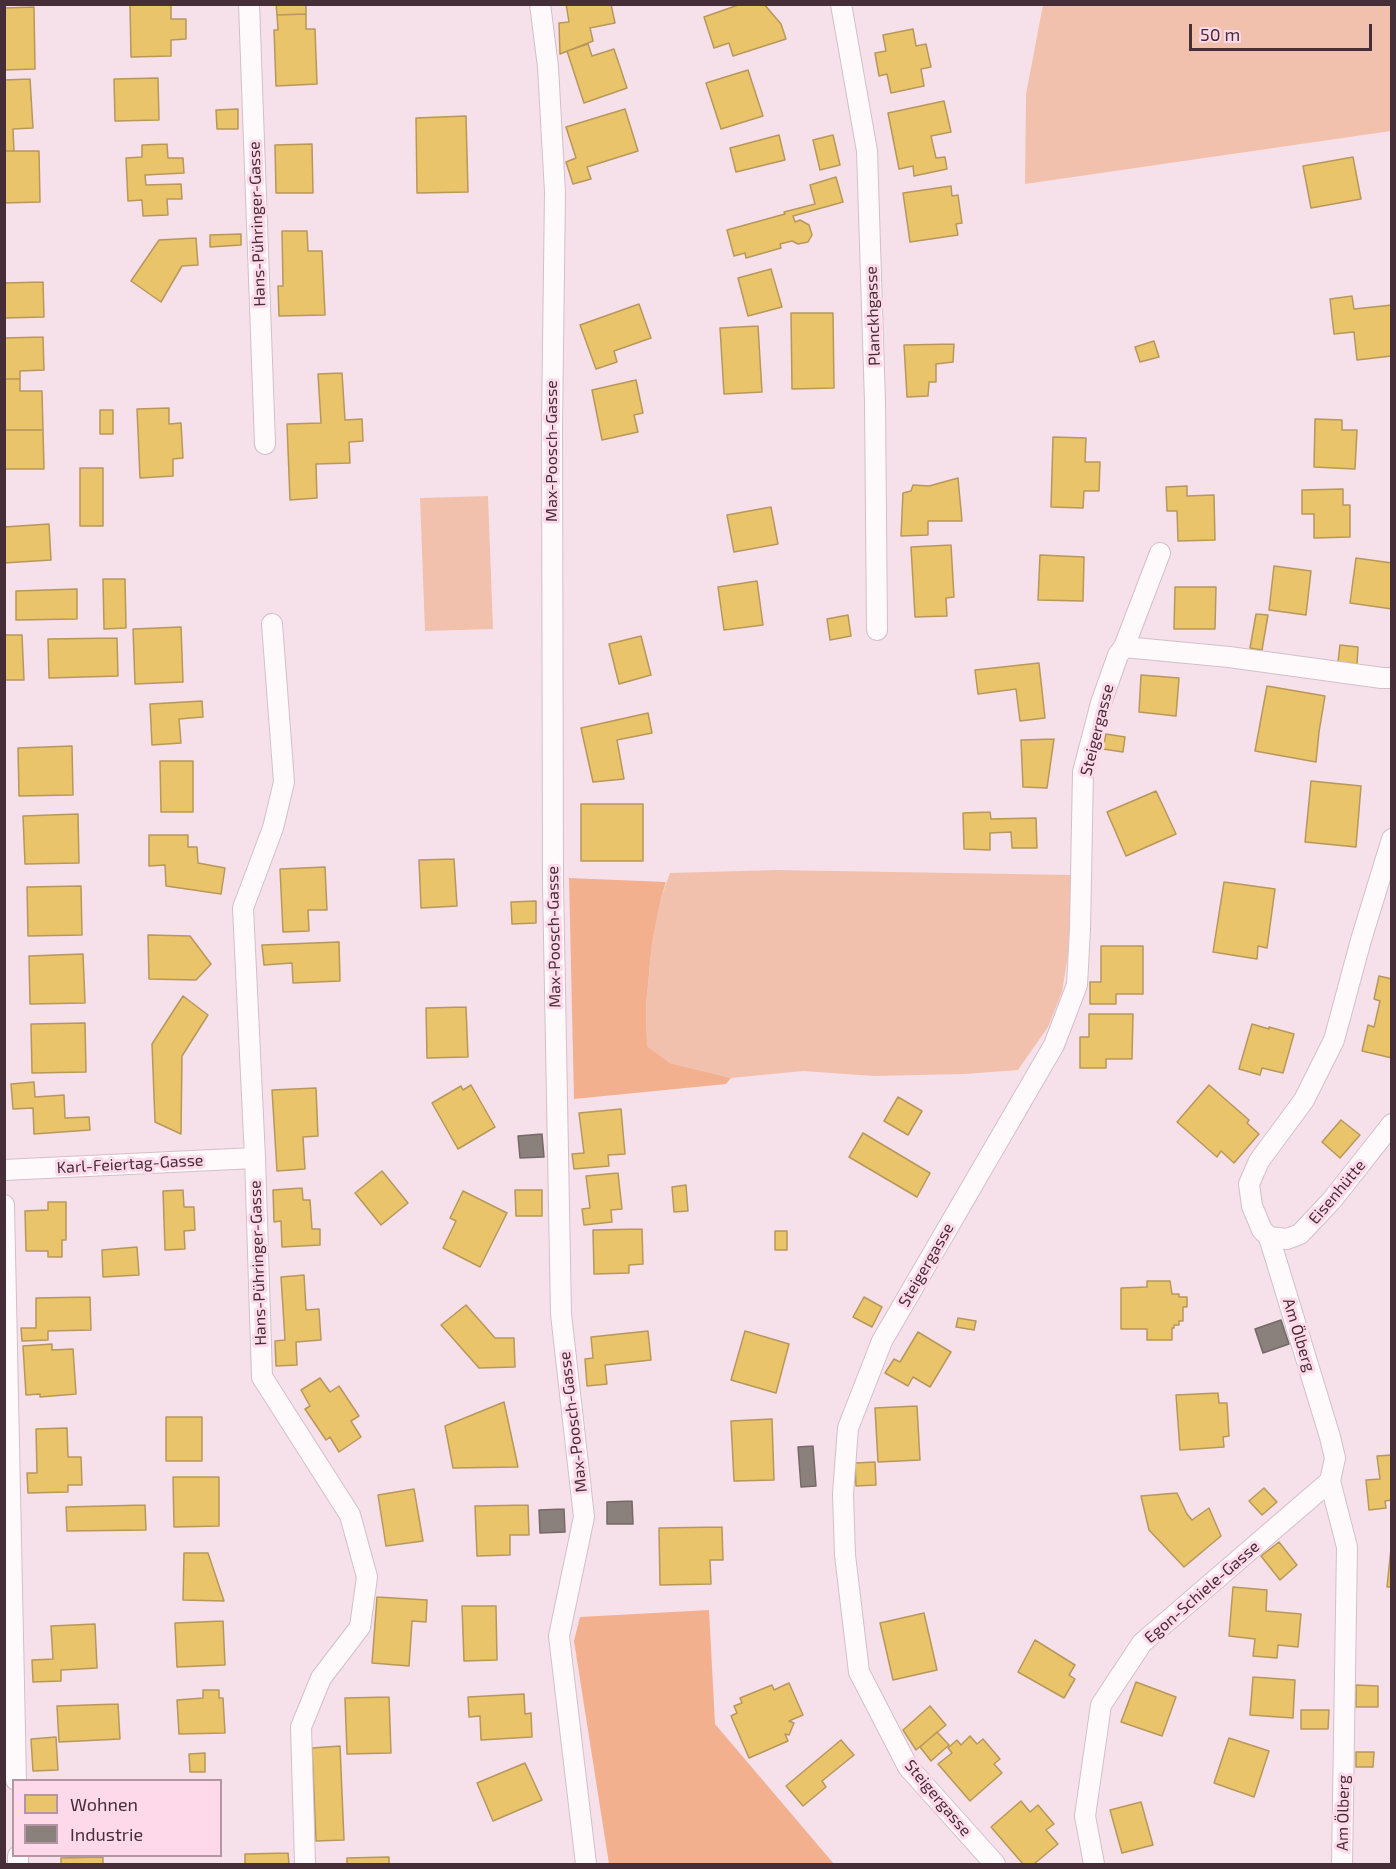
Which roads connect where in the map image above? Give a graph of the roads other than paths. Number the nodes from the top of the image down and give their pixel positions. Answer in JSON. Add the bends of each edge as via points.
{"nodes":[{"id":1,"x":249,"y":4,"type":"edge"},
{"id":2,"x":540,"y":4,"type":"edge"},
{"id":3,"x":841,"y":4,"type":"edge"},
{"id":4,"x":265,"y":444,"type":"dead end"},
{"id":5,"x":1160,"y":553,"type":"dead end"},
{"id":6,"x":272,"y":624,"type":"dead end"},
{"id":7,"x":877,"y":630,"type":"dead end"},
{"id":8,"x":1124,"y":646,"type":"junction"},
{"id":9,"x":1392,"y":678,"type":"edge"},
{"id":10,"x":1392,"y":839,"type":"edge"},
{"id":11,"x":1392,"y":1124,"type":"edge"},
{"id":12,"x":255,"y":1158,"type":"junction"},
{"id":13,"x":4,"y":1170,"type":"edge"},
{"id":14,"x":4,"y":1205,"type":"edge"},
{"id":15,"x":5,"y":1211,"type":"edge"},
{"id":16,"x":1269,"y":1237,"type":"junction"},
{"id":17,"x":1330,"y":1481,"type":"junction"},
{"id":18,"x":16,"y":1779,"type":"edge"},
{"id":19,"x":305,"y":1864,"type":"edge"},
{"id":20,"x":586,"y":1864,"type":"edge"},
{"id":21,"x":995,"y":1864,"type":"edge"},
{"id":22,"x":1094,"y":1864,"type":"edge"},
{"id":23,"x":1342,"y":1864,"type":"edge"}],
"edges":[{"from":1,"to":4,"type":"street","name":"Hans-Pühringer-Gasse"},
{"from":2,"to":20,"type":"street","name":"Max-Poosch-Gasse","via":[[555,192],[553,883],[561,1314],[584,1517],[558,1636]]},
{"from":3,"to":7,"type":"street","name":"Planckhgasse","via":[[867,151]]},
{"from":5,"to":8,"type":"street","name":"Steigergasse"},
{"from":6,"to":12,"type":"street","name":"Hans-Pühringer-Gasse","via":[[284,782],[273,828],[243,908]]},
{"from":8,"to":9,"type":"street"},
{"from":8,"to":21,"type":"street","name":"Steigergasse","via":[[1101,703],[1083,772],[1077,985],[1054,1045],[882,1341],[848,1428],[843,1494],[859,1672],[908,1767]]},
{"from":10,"to":16,"type":"street","name":"Am Ölberg","via":[[1334,1040],[1304,1100],[1259,1161],[1249,1184],[1252,1206]]},
{"from":11,"to":16,"type":"street","name":"Eisenhütte","via":[[1332,1200],[1300,1233],[1287,1239]]},
{"from":12,"to":13,"type":"street","name":"Karl-Feiertag-Gasse"},
{"from":12,"to":19,"type":"street","name":"Hans-Pühringer-Gasse","via":[[262,1377],[350,1515],[367,1576],[360,1627],[321,1677],[301,1727]]},
{"from":14,"to":15,"type":"street"},
{"from":15,"to":18,"type":"street"},
{"from":16,"to":17,"type":"street","name":"Am Ölberg","via":[[1330,1437],[1335,1458]]},
{"from":17,"to":22,"type":"street","name":"Egon-Schiele-Gasse","via":[[1142,1643],[1101,1705],[1085,1816]]},
{"from":17,"to":23,"type":"street","name":"Am Ölberg","via":[[1347,1547]]}]}
